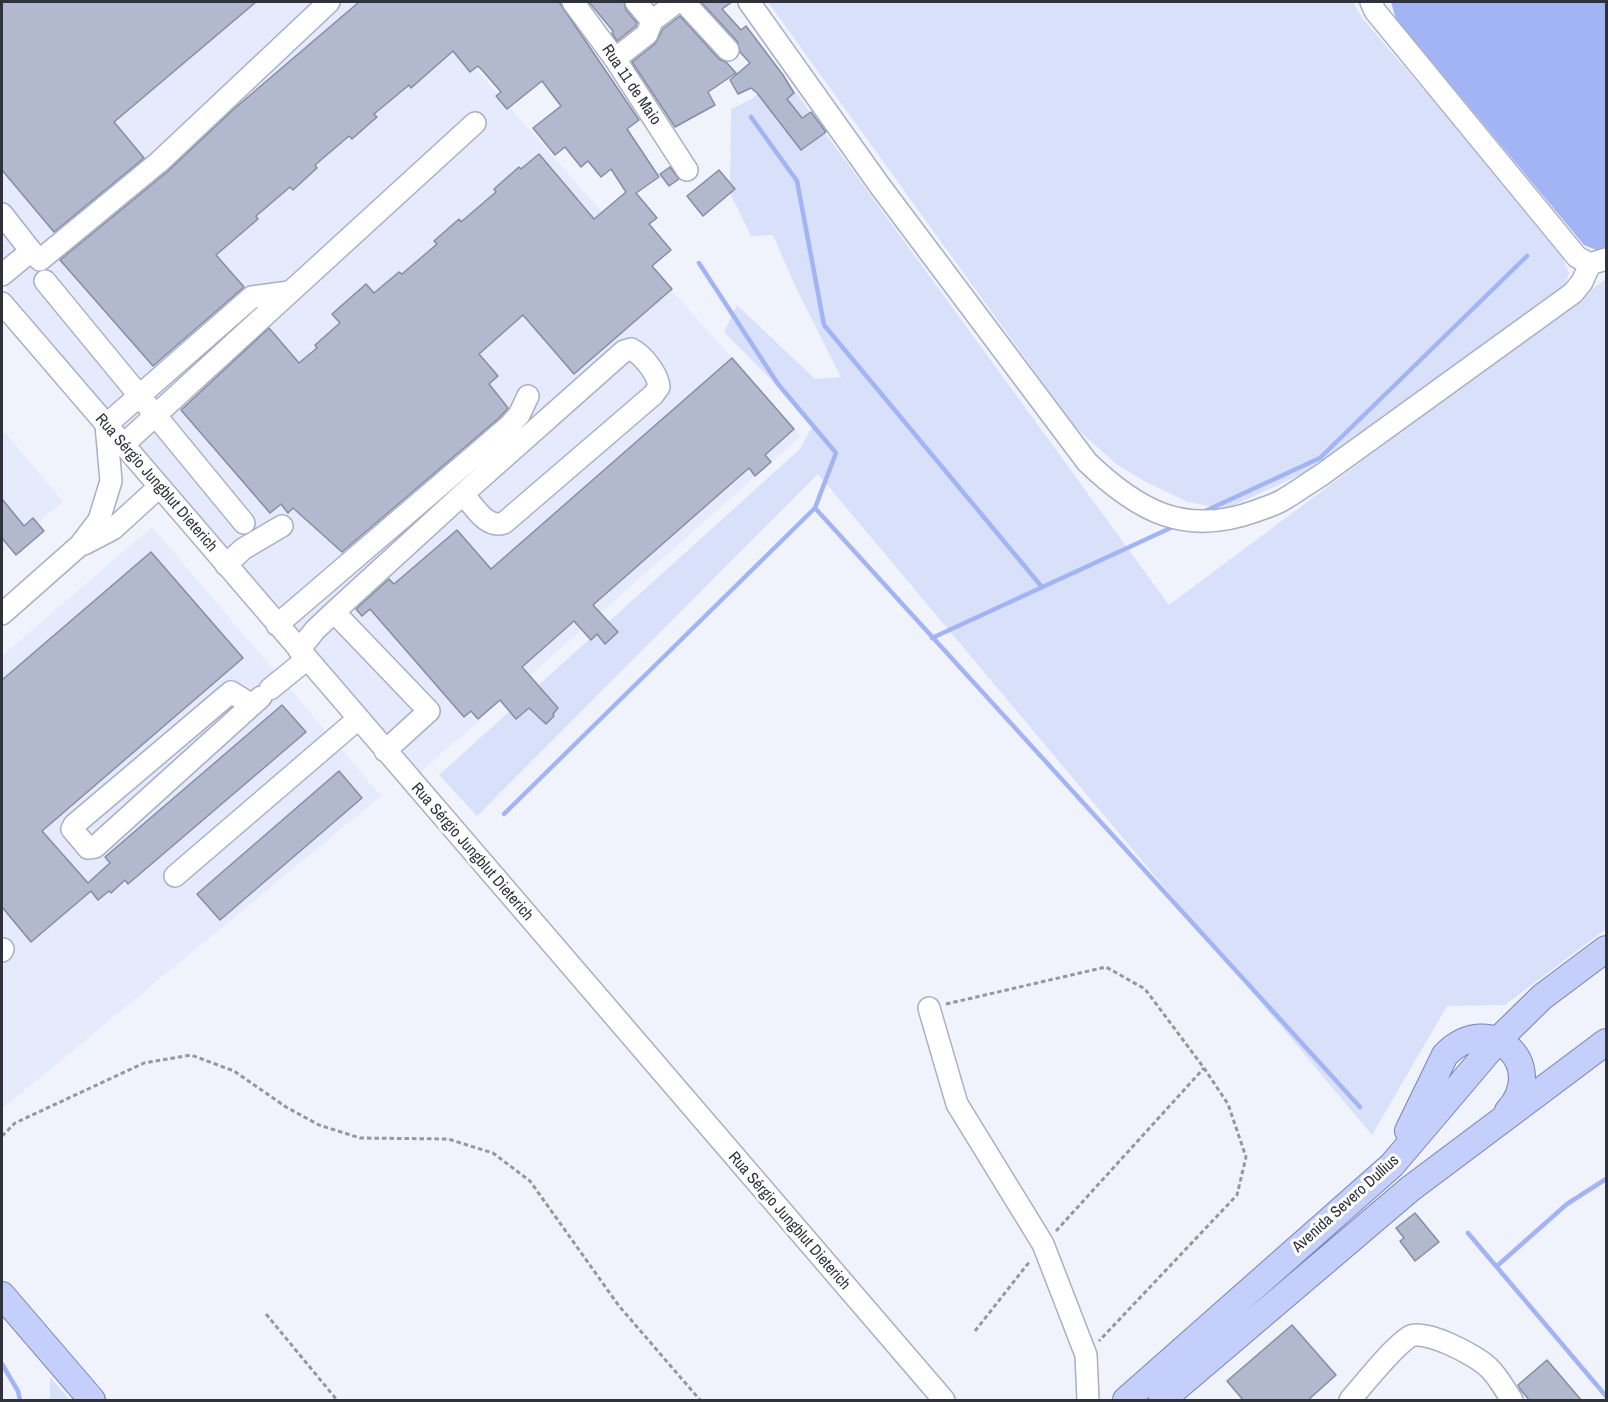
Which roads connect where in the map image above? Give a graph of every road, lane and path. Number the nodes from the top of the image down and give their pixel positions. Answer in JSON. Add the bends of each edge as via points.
{"nodes":[{"id":1,"x":329,"y":2,"type":"edge"},
{"id":2,"x":573,"y":2,"type":"edge"},
{"id":3,"x":636,"y":2,"type":"edge"},
{"id":4,"x":677,"y":2,"type":"edge"},
{"id":5,"x":684,"y":2,"type":"edge"},
{"id":6,"x":749,"y":2,"type":"edge"},
{"id":7,"x":1371,"y":2,"type":"edge"},
{"id":8,"x":652,"y":21,"type":"junction"},
{"id":9,"x":728,"y":50,"type":"dead end"},
{"id":10,"x":615,"y":59,"type":"junction"},
{"id":11,"x":475,"y":123,"type":"dead end"},
{"id":12,"x":687,"y":170,"type":"dead end"},
{"id":13,"x":2,"y":214,"type":"edge"},
{"id":14,"x":31,"y":251,"type":"junction"},
{"id":15,"x":1598,"y":262,"type":"edge"},
{"id":16,"x":2,"y":275,"type":"edge"},
{"id":17,"x":45,"y":281,"type":"dead end"},
{"id":18,"x":289,"y":292,"type":"junction"},
{"id":19,"x":2,"y":303,"type":"edge"},
{"id":20,"x":140,"y":395,"type":"junction"},
{"id":21,"x":528,"y":396,"type":"dead end"},
{"id":22,"x":156,"y":414,"type":"junction"},
{"id":23,"x":106,"y":425,"type":"junction"},
{"id":24,"x":123,"y":445,"type":"junction"},
{"id":25,"x":159,"y":487,"type":"junction"},
{"id":26,"x":463,"y":494,"type":"junction"},
{"id":27,"x":244,"y":524,"type":"dead end"},
{"id":28,"x":282,"y":526,"type":"dead end"},
{"id":29,"x":80,"y":545,"type":"junction"},
{"id":30,"x":226,"y":565,"type":"junction"},
{"id":31,"x":334,"y":612,"type":"junction"},
{"id":32,"x":2,"y":614,"type":"edge"},
{"id":33,"x":277,"y":625,"type":"junction"},
{"id":34,"x":303,"y":655,"type":"junction"},
{"id":35,"x":261,"y":697,"type":"junction"},
{"id":36,"x":358,"y":719,"type":"junction"},
{"id":37,"x":385,"y":751,"type":"junction"},
{"id":38,"x":175,"y":876,"type":"dead end"},
{"id":39,"x":1606,"y":950,"type":"edge"},
{"id":40,"x":929,"y":1008,"type":"joint"},
{"id":41,"x":1498,"y":1040,"type":"junction"},
{"id":42,"x":1606,"y":1042,"type":"edge"},
{"id":43,"x":1204,"y":1068,"type":"junction"},
{"id":44,"x":1483,"y":1132,"type":"junction"},
{"id":45,"x":2,"y":1136,"type":"edge"},
{"id":46,"x":1043,"y":1244,"type":"junction"},
{"id":47,"x":2,"y":1295,"type":"edge"},
{"id":48,"x":266,"y":1314,"type":"dead end"},
{"id":49,"x":975,"y":1331,"type":"dead end"},
{"id":50,"x":1086,"y":1355,"type":"junction"},
{"id":51,"x":92,"y":1401,"type":"edge"},
{"id":52,"x":337,"y":1401,"type":"edge"},
{"id":53,"x":700,"y":1401,"type":"edge"},
{"id":54,"x":944,"y":1401,"type":"edge"},
{"id":55,"x":1088,"y":1401,"type":"edge"},
{"id":56,"x":1126,"y":1401,"type":"edge"},
{"id":57,"x":1162,"y":1401,"type":"edge"},
{"id":58,"x":1350,"y":1401,"type":"edge"},
{"id":59,"x":1512,"y":1401,"type":"edge"}],
"edges":[{"from":1,"to":14,"type":"street","via":[[159,162],[40,260]]},
{"from":2,"to":10,"type":"street","name":"Rua 11 de Maio"},
{"from":3,"to":8,"type":"street"},
{"from":4,"to":8,"type":"street"},
{"from":5,"to":9,"type":"street"},
{"from":6,"to":15,"type":"street","via":[[880,186],[1088,462],[1117,489],[1162,515],[1204,523],[1238,517],[1280,502],[1573,293]]},
{"from":7,"to":15,"type":"street","via":[[1577,257]]},
{"from":8,"to":10,"type":"street","via":[[647,34]]},
{"from":10,"to":12,"type":"street","name":"Rua 11 de Maio"},
{"from":11,"to":18,"type":"street"},
{"from":13,"to":14,"type":"street"},
{"from":14,"to":16,"type":"street"},
{"from":17,"to":20,"type":"street"},
{"from":18,"to":20,"type":"street","via":[[252,297]]},
{"from":18,"to":22,"type":"street"},
{"from":19,"to":23,"type":"street","name":"Rua Sérgio Jungblut Dieterich"},
{"from":20,"to":22,"type":"street"},
{"from":20,"to":23,"type":"street"},
{"from":21,"to":33,"type":"street","via":[[508,427]]},
{"from":22,"to":24,"type":"street"},
{"from":22,"to":27,"type":"street"},
{"from":23,"to":24,"type":"street","name":"Rua Sérgio Jungblut Dieterich"},
{"from":23,"to":29,"type":"street","via":[[111,482],[99,520]]},
{"from":24,"to":25,"type":"street","name":"Rua Sérgio Jungblut Dieterich"},
{"from":25,"to":29,"type":"street","via":[[113,529]]},
{"from":25,"to":30,"type":"street","name":"Rua Sérgio Jungblut Dieterich"},
{"from":26,"to":26,"type":"street","via":[[624,351],[637,352],[659,380],[660,387],[653,395],[504,523],[489,523]]},
{"from":26,"to":31,"type":"street"},
{"from":28,"to":30,"type":"street","via":[[243,549]]},
{"from":29,"to":32,"type":"street"},
{"from":30,"to":33,"type":"street","name":"Rua Sérgio Jungblut Dieterich"},
{"from":31,"to":34,"type":"street","via":[[315,630]]},
{"from":31,"to":37,"type":"street","via":[[429,711]]},
{"from":33,"to":34,"type":"street","name":"Rua Sérgio Jungblut Dieterich"},
{"from":34,"to":35,"type":"street"},
{"from":34,"to":36,"type":"street","name":"Rua Sérgio Jungblut Dieterich"},
{"from":35,"to":35,"type":"street","via":[[95,847],[88,848],[72,829],[231,692]]},
{"from":36,"to":37,"type":"street","name":"Rua Sérgio Jungblut Dieterich"},
{"from":36,"to":38,"type":"street"},
{"from":37,"to":54,"type":"street","name":"Rua Sérgio Jungblut Dieterich"},
{"from":39,"to":41,"type":"main road","name":"Avenida Severo Dullius","via":[[1542,997]]},
{"from":40,"to":43,"type":"path","via":[[1106,967],[1145,989]]},
{"from":40,"to":46,"type":"street","via":[[957,1104]]},
{"from":41,"to":44,"type":"main road","via":[[1516,1057],[1522,1084],[1510,1109]]},
{"from":41,"to":56,"type":"main road","name":"Avenida Severo Dullius","via":[[1392,1165]]},
{"from":42,"to":44,"type":"main road","name":"Avenida Severo Dullius"},
{"from":43,"to":46,"type":"path"},
{"from":43,"to":50,"type":"path","via":[[1228,1104],[1246,1157],[1237,1195]]},
{"from":44,"to":57,"type":"main road","name":"Avenida Severo Dullius","via":[[1410,1189]]},
{"from":45,"to":53,"type":"path","via":[[15,1123],[144,1063],[191,1055],[234,1071],[319,1125],[360,1138],[448,1139],[493,1153],[530,1181],[619,1306]]},
{"from":46,"to":49,"type":"path"},
{"from":46,"to":50,"type":"street"},
{"from":47,"to":51,"type":"main road"},
{"from":48,"to":52,"type":"path"},
{"from":50,"to":55,"type":"street"},
{"from":58,"to":59,"type":"street","via":[[1392,1354],[1416,1334],[1454,1346],[1485,1364]]}]}
